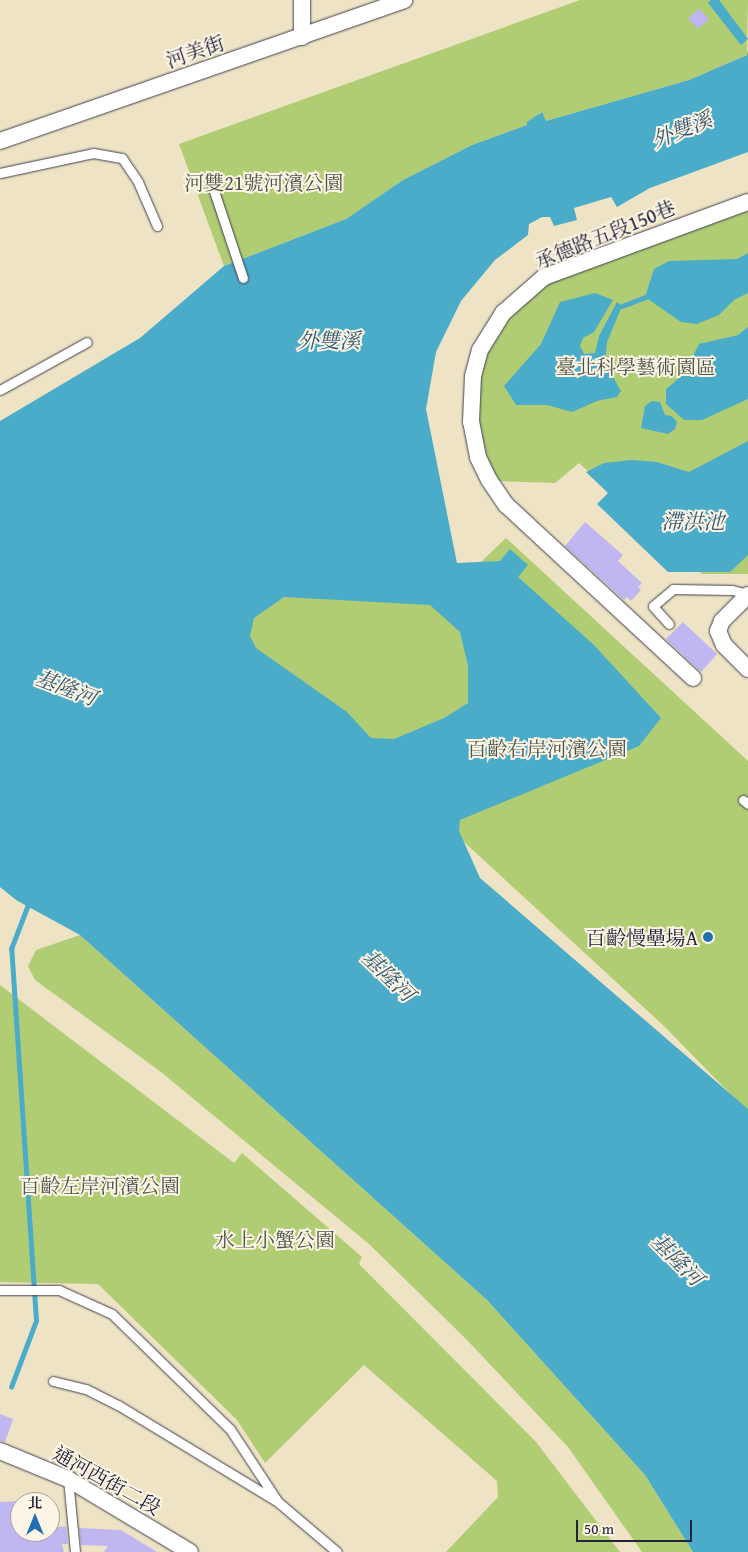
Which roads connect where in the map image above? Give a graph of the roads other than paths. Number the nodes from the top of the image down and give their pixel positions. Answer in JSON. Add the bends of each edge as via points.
{"nodes":[{"id":1,"x":302,"y":0,"type":"edge"},
{"id":2,"x":404,"y":0,"type":"edge"},
{"id":3,"x":302,"y":37,"type":"junction"},
{"id":4,"x":0,"y":141,"type":"edge"},
{"id":5,"x":0,"y":173,"type":"edge"},
{"id":6,"x":212,"y":185,"type":"dead end"},
{"id":7,"x":748,"y":202,"type":"edge"},
{"id":8,"x":158,"y":226,"type":"dead end"},
{"id":9,"x":243,"y":278,"type":"dead end"},
{"id":10,"x":87,"y":342,"type":"dead end"},
{"id":11,"x":0,"y":390,"type":"edge"},
{"id":12,"x":748,"y":594,"type":"edge"},
{"id":13,"x":669,"y":624,"type":"dead end"},
{"id":14,"x":748,"y":669,"type":"edge"},
{"id":15,"x":693,"y":678,"type":"dead end"},
{"id":16,"x":0,"y":1290,"type":"edge"},
{"id":17,"x":53,"y":1381,"type":"dead end"},
{"id":18,"x":0,"y":1451,"type":"edge"},
{"id":19,"x":68,"y":1479,"type":"junction"},
{"id":20,"x":278,"y":1502,"type":"junction"},
{"id":21,"x":76,"y":1552,"type":"edge"},
{"id":22,"x":190,"y":1552,"type":"edge"},
{"id":23,"x":337,"y":1552,"type":"edge"}],
"edges":[{"from":1,"to":3,"type":"street"},
{"from":2,"to":3,"type":"street","name":"河美街"},
{"from":3,"to":4,"type":"street","name":"河美街"},
{"from":5,"to":8,"type":"lane","via":[[93,153],[122,158],[138,182]]},
{"from":6,"to":9,"type":"lane"},
{"from":7,"to":15,"type":"street","name":"承德路五段150巷","via":[[544,277],[521,294],[498,319],[480,350],[473,376],[471,422],[478,457],[506,505]]},
{"from":10,"to":11,"type":"lane"},
{"from":12,"to":13,"type":"lane","via":[[732,590],[673,589],[654,606]]},
{"from":12,"to":14,"type":"street","via":[[722,620],[718,631],[724,645]]},
{"from":16,"to":20,"type":"lane","via":[[59,1290],[112,1314],[230,1429]]},
{"from":17,"to":20,"type":"lane","via":[[86,1389],[118,1405]]},
{"from":18,"to":19,"type":"street","name":"通河西街二段"},
{"from":19,"to":21,"type":"lane"},
{"from":19,"to":22,"type":"street","name":"通河西街二段"},
{"from":20,"to":23,"type":"lane"}]}
